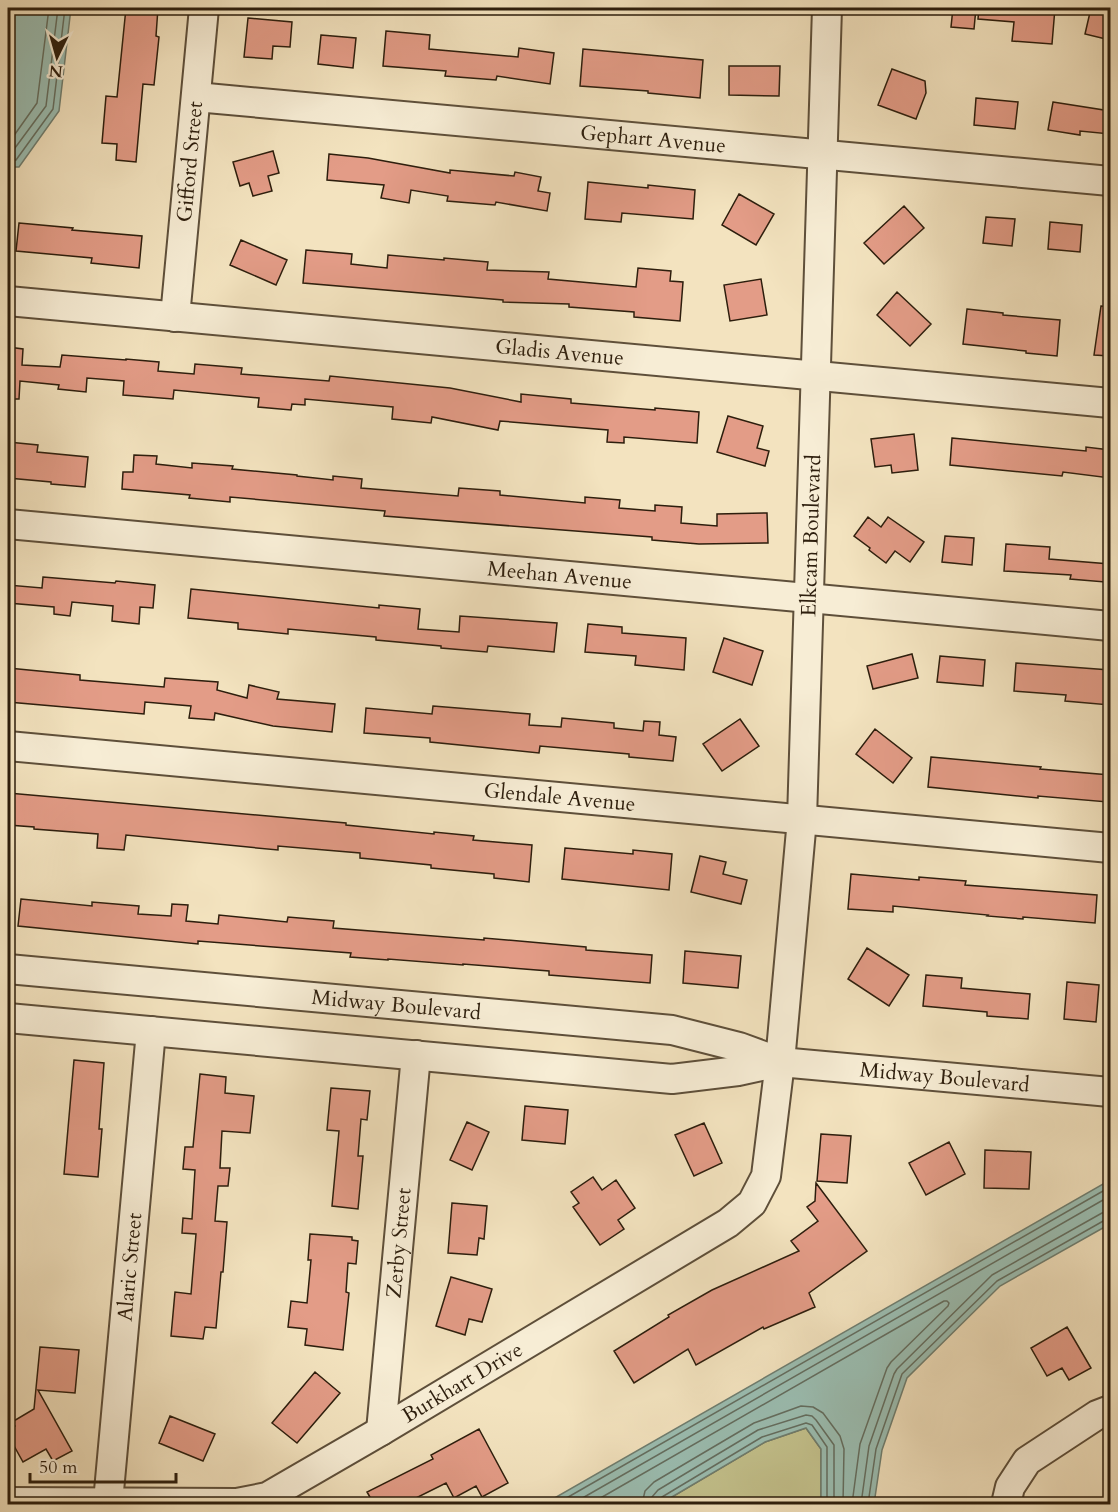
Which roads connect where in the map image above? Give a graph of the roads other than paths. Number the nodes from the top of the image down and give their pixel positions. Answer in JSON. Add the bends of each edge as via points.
{"nodes":[{"id":1,"x":204,"y":8,"type":"edge"},
{"id":2,"x":827,"y":8,"type":"edge"},
{"id":3,"x":195,"y":97,"type":"junction"},
{"id":4,"x":823,"y":154,"type":"junction"},
{"id":5,"x":1110,"y":181,"type":"edge"},
{"id":6,"x":8,"y":301,"type":"edge"},
{"id":7,"x":175,"y":317,"type":"junction"},
{"id":8,"x":816,"y":376,"type":"junction"},
{"id":9,"x":1110,"y":403,"type":"edge"},
{"id":10,"x":8,"y":524,"type":"edge"},
{"id":11,"x":809,"y":598,"type":"junction"},
{"id":12,"x":1110,"y":626,"type":"edge"},
{"id":13,"x":8,"y":746,"type":"edge"},
{"id":14,"x":802,"y":819,"type":"junction"},
{"id":15,"x":1110,"y":848,"type":"edge"},
{"id":16,"x":8,"y":969,"type":"edge"},
{"id":17,"x":8,"y":1018,"type":"edge"},
{"id":18,"x":151,"y":1031,"type":"junction"},
{"id":19,"x":416,"y":1055,"type":"junction"},
{"id":20,"x":780,"y":1062,"type":"junction"},
{"id":21,"x":1110,"y":1092,"type":"edge"},
{"id":22,"x":1110,"y":1410,"type":"edge"},
{"id":23,"x":381,"y":1431,"type":"junction"},
{"id":24,"x":8,"y":1502,"type":"edge"},
{"id":25,"x":108,"y":1502,"type":"junction"},
{"id":26,"x":1006,"y":1504,"type":"edge"}],
"edges":[{"from":1,"to":3,"type":"street","name":"Gifford Street"},
{"from":2,"to":4,"type":"street","name":"Elkcam Boulevard"},
{"from":3,"to":4,"type":"street","name":"Gephart Avenue"},
{"from":3,"to":7,"type":"street","name":"Gifford Street"},
{"from":4,"to":5,"type":"street","name":"Gephart Avenue"},
{"from":4,"to":8,"type":"street","name":"Elkcam Boulevard"},
{"from":6,"to":7,"type":"street","name":"Gladis Avenue"},
{"from":7,"to":8,"type":"street","name":"Gladis Avenue"},
{"from":8,"to":9,"type":"street","name":"Gladis Avenue"},
{"from":8,"to":11,"type":"street","name":"Elkcam Boulevard"},
{"from":10,"to":11,"type":"street","name":"Meehan Avenue"},
{"from":11,"to":12,"type":"street","name":"Meehan Avenue"},
{"from":11,"to":14,"type":"street","name":"Elkcam Boulevard"},
{"from":13,"to":14,"type":"street","name":"Glendale Avenue"},
{"from":14,"to":15,"type":"street","name":"Glendale Avenue"},
{"from":14,"to":20,"type":"street","name":"Elkcam Boulevard"},
{"from":16,"to":20,"type":"street","name":"Midway Boulevard","via":[[672,1030]]},
{"from":17,"to":18,"type":"street","name":"Midway Boulevard"},
{"from":18,"to":19,"type":"street","name":"Midway Boulevard"},
{"from":18,"to":25,"type":"street","name":"Alaric Street"},
{"from":19,"to":20,"type":"street","name":"Midway Boulevard","via":[[672,1079]]},
{"from":19,"to":23,"type":"street","name":"Zerby Street"},
{"from":20,"to":21,"type":"street","name":"Midway Boulevard"},
{"from":20,"to":23,"type":"street","name":"Burkhart Drive","via":[[766,1176],[752,1203],[728,1223]]},
{"from":22,"to":26,"type":"street","via":[[1027,1461],[1010,1487]]},
{"from":23,"to":25,"type":"street","name":"Burkhart Drive","via":[[267,1497],[237,1503]]},
{"from":24,"to":25,"type":"street","name":"Burkhart Drive"}]}
